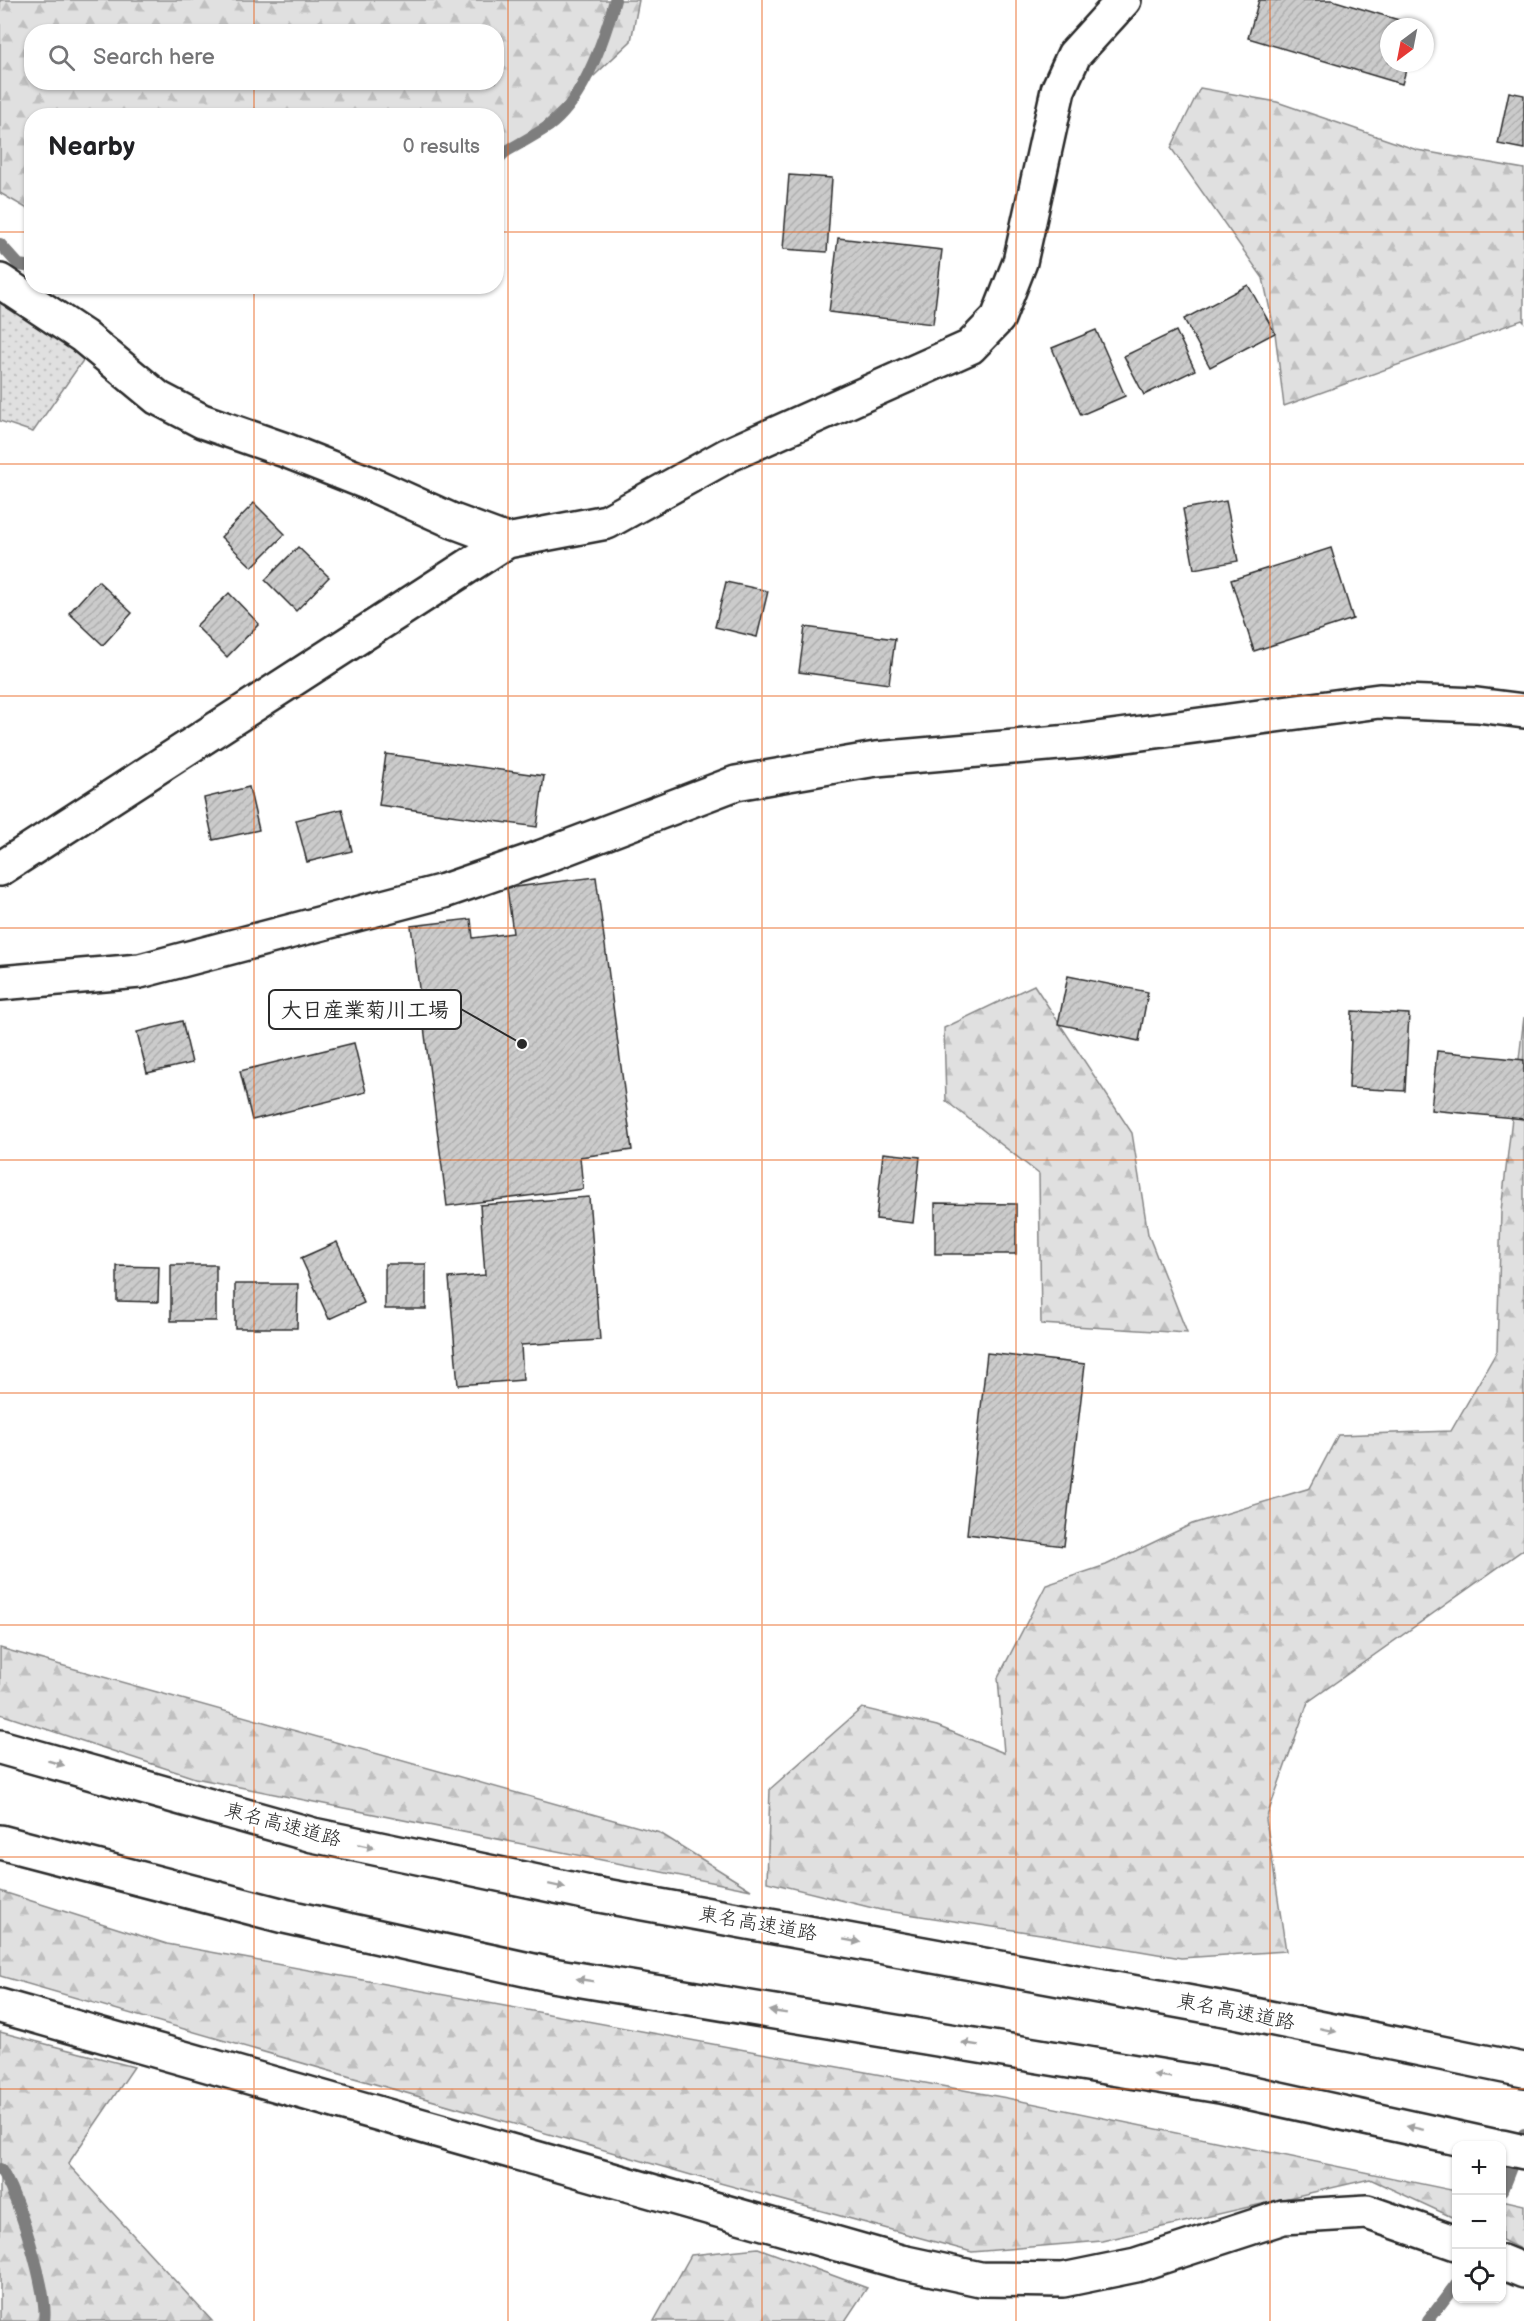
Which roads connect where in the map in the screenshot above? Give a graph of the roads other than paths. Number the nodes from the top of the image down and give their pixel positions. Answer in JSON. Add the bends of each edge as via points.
{"nodes":[{"id":1,"x":1124,"y":0,"type":"edge"},
{"id":2,"x":0,"y":281,"type":"edge"},
{"id":3,"x":507,"y":541,"type":"junction"},
{"id":4,"x":1524,"y":711,"type":"edge"},
{"id":5,"x":0,"y":869,"type":"edge"},
{"id":6,"x":0,"y":983,"type":"edge"},
{"id":7,"x":0,"y":1747,"type":"edge"},
{"id":8,"x":0,"y":1842,"type":"edge"},
{"id":9,"x":0,"y":2007,"type":"edge"},
{"id":10,"x":1524,"y":2070,"type":"edge"},
{"id":11,"x":1474,"y":2141,"type":"edge"},
{"id":12,"x":1506,"y":2148,"type":"edge"},
{"id":13,"x":1524,"y":2152,"type":"edge"},
{"id":14,"x":1452,"y":2242,"type":"edge"},
{"id":15,"x":1506,"y":2264,"type":"edge"},
{"id":16,"x":1524,"y":2271,"type":"edge"}],
"edges":[{"from":1,"to":3,"type":"main road","via":[[1074,55],[1058,90],[1020,262],[998,318],[970,347],[728,455],[607,522]]},
{"from":2,"to":3,"type":"main road","via":[[83,336],[158,398],[202,421],[285,450]]},
{"from":3,"to":5,"type":"main road"},
{"from":4,"to":6,"type":"main road","via":[[1379,701],[1082,741],[876,759],[747,781],[444,891],[140,971]]},
{"from":7,"to":10,"type":"main road","name":"東名高速道路","one_way":true,"via":[[324,1838],[594,1894],[1230,2010]]},
{"from":11,"to":8,"type":"main road","one_way":true,"via":[[1220,2086],[552,1975],[284,1916]]},
{"from":9,"to":14,"type":"main road","via":[[901,2262],[980,2279],[1063,2280],[1136,2265],[1283,2217],[1367,2212]]},
{"from":12,"to":13,"type":"main road"},
{"from":15,"to":16,"type":"main road"}]}
